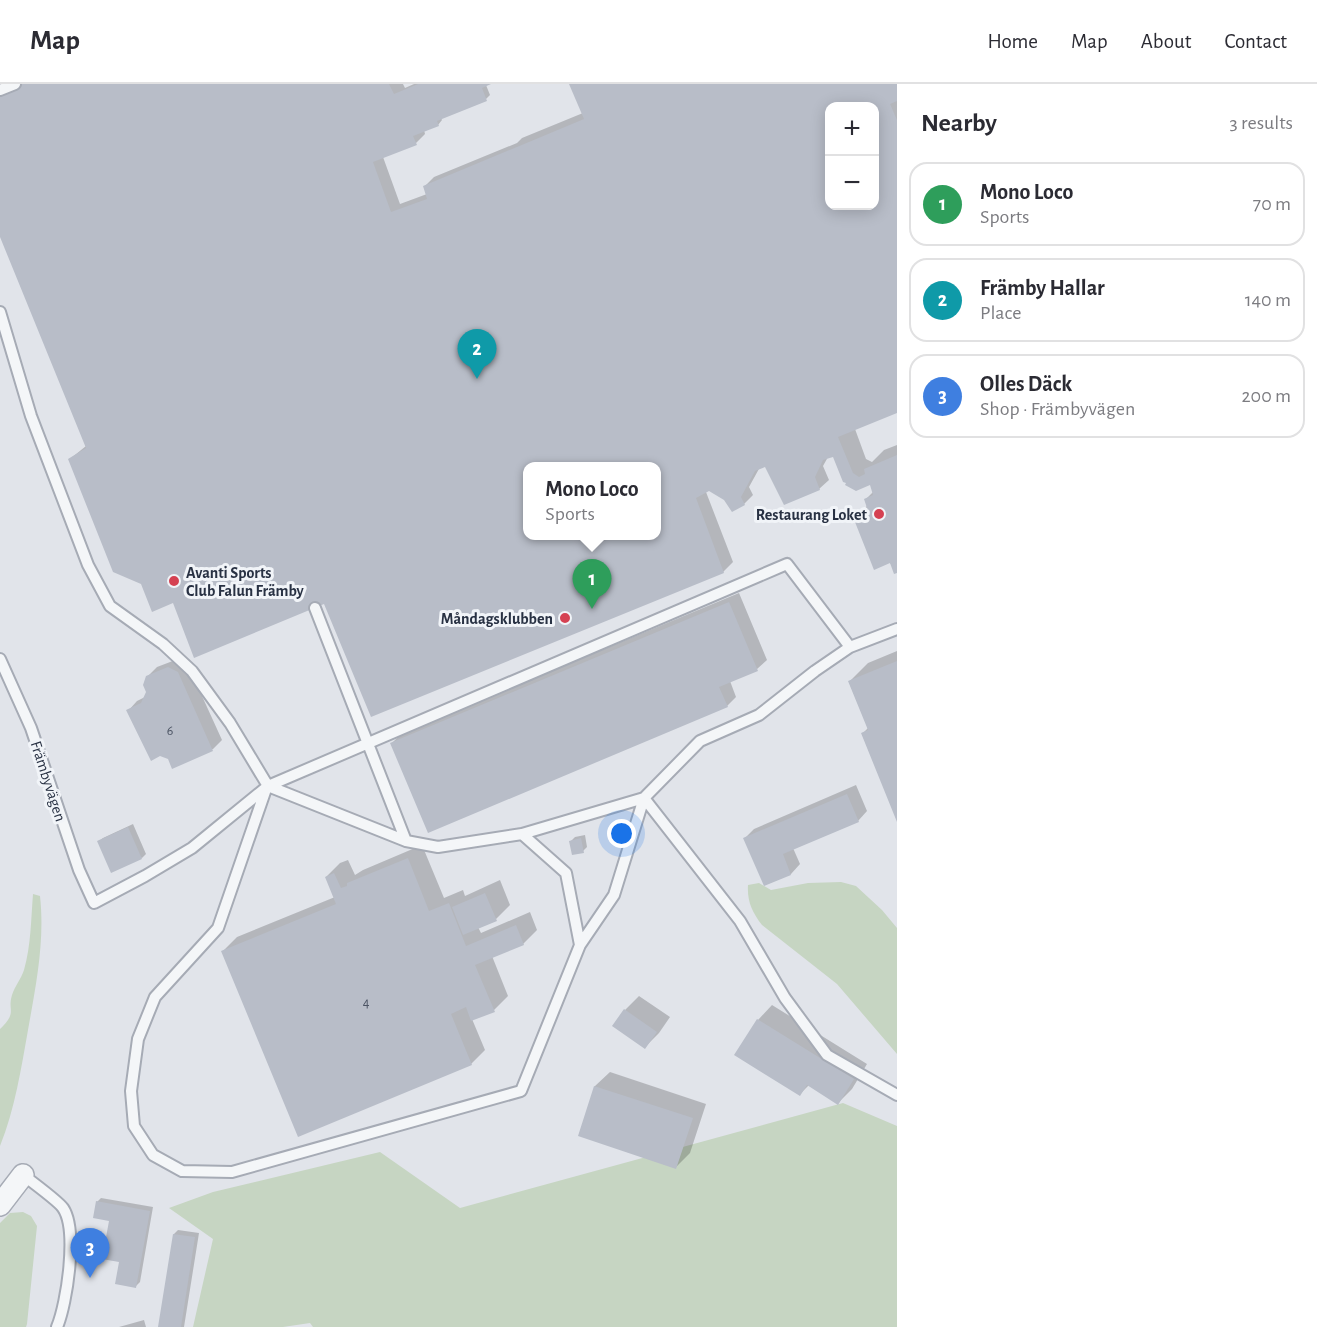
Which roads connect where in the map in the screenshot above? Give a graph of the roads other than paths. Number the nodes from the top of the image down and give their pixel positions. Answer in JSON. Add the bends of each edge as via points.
{"nodes":[{"id":1,"x":15,"y":84,"type":"edge"},
{"id":2,"x":0,"y":90,"type":"edge"},
{"id":3,"x":0,"y":312,"type":"edge"},
{"id":4,"x":315,"y":608,"type":"dead end"},
{"id":5,"x":897,"y":629,"type":"edge"},
{"id":6,"x":850,"y":647,"type":"junction"},
{"id":7,"x":0,"y":659,"type":"edge"},
{"id":8,"x":367,"y":742,"type":"junction"},
{"id":9,"x":268,"y":786,"type":"junction"},
{"id":10,"x":644,"y":798,"type":"junction"},
{"id":11,"x":522,"y":834,"type":"junction"},
{"id":12,"x":406,"y":841,"type":"junction"},
{"id":13,"x":579,"y":945,"type":"junction"},
{"id":14,"x":897,"y":1095,"type":"edge"},
{"id":15,"x":23,"y":1175,"type":"joint"},
{"id":16,"x":0,"y":1205,"type":"edge"},
{"id":17,"x":57,"y":1327,"type":"edge"}],
"edges":[{"from":1,"to":2,"type":"lane"},
{"from":3,"to":9,"type":"lane","via":[[31,417],[88,565],[110,606],[163,644],[192,671],[230,723]]},
{"from":4,"to":8,"type":"lane"},
{"from":5,"to":6,"type":"lane"},
{"from":6,"to":8,"type":"lane","via":[[787,564]]},
{"from":6,"to":10,"type":"lane","via":[[759,715],[700,741]]},
{"from":7,"to":9,"type":"lane","name":"Främbyvägen","via":[[31,728],[94,903],[192,848]]},
{"from":8,"to":9,"type":"lane"},
{"from":8,"to":12,"type":"lane"},
{"from":9,"to":12,"type":"lane"},
{"from":9,"to":13,"type":"lane","via":[[219,928],[155,997],[138,1039],[130,1090],[134,1126],[153,1155],[182,1172],[232,1172],[521,1091]]},
{"from":10,"to":11,"type":"lane"},
{"from":10,"to":13,"type":"lane","via":[[615,895]]},
{"from":10,"to":14,"type":"lane","via":[[740,921],[785,998],[827,1055]]},
{"from":11,"to":12,"type":"lane","via":[[438,847]]},
{"from":11,"to":13,"type":"lane","via":[[566,873]]},
{"from":15,"to":16,"type":"street"},
{"from":15,"to":17,"type":"lane","via":[[63,1208],[70,1228],[67,1293]]}]}
